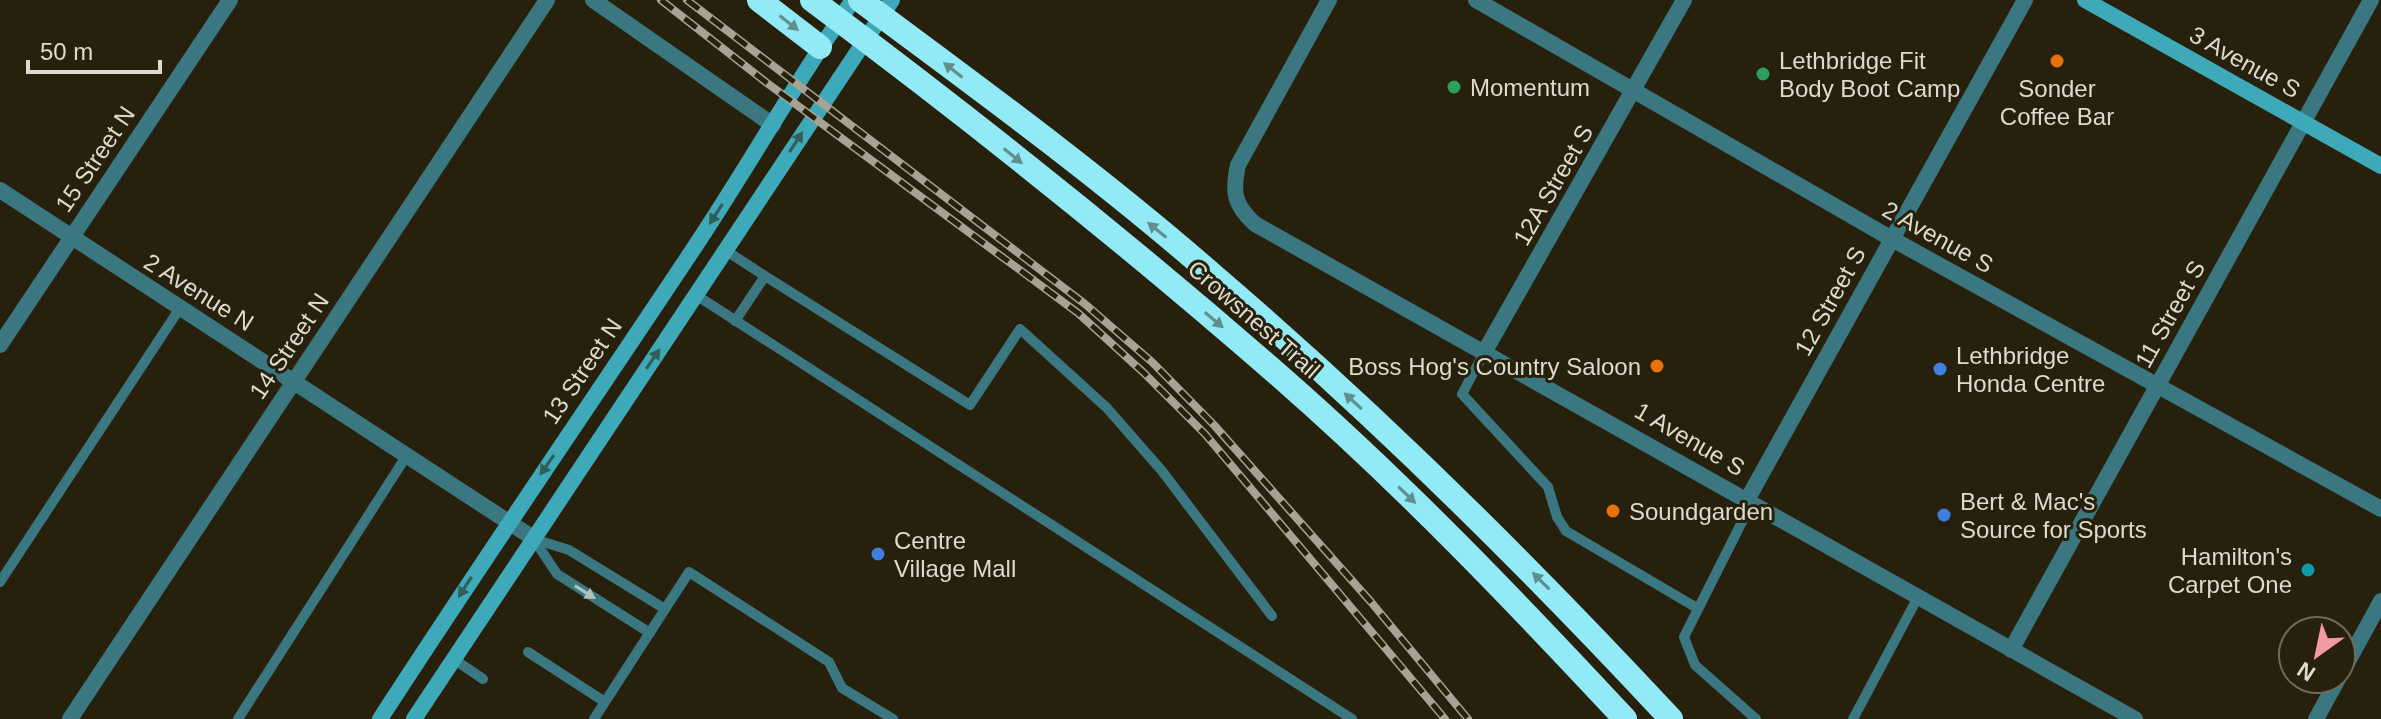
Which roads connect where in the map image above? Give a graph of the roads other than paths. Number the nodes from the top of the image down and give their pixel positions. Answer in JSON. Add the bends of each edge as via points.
{"nodes":[{"id":1,"x":230,"y":0,"type":"edge"},
{"id":2,"x":547,"y":0,"type":"edge"},
{"id":3,"x":593,"y":0,"type":"edge"},
{"id":4,"x":759,"y":0,"type":"edge"},
{"id":5,"x":812,"y":0,"type":"edge"},
{"id":6,"x":853,"y":0,"type":"edge"},
{"id":7,"x":860,"y":0,"type":"edge"},
{"id":8,"x":892,"y":0,"type":"edge"},
{"id":9,"x":1329,"y":0,"type":"edge"},
{"id":10,"x":1476,"y":0,"type":"edge"},
{"id":11,"x":1684,"y":0,"type":"edge"},
{"id":12,"x":2025,"y":0,"type":"edge"},
{"id":13,"x":2085,"y":0,"type":"edge"},
{"id":14,"x":2371,"y":0,"type":"edge"},
{"id":15,"x":820,"y":47,"type":"junction"},
{"id":16,"x":1636,"y":90,"type":"junction"},
{"id":17,"x":2302,"y":121,"type":"junction"},
{"id":18,"x":773,"y":125,"type":"junction"},
{"id":19,"x":2381,"y":166,"type":"edge"},
{"id":20,"x":0,"y":190,"type":"edge"},
{"id":21,"x":71,"y":239,"type":"junction"},
{"id":22,"x":1892,"y":239,"type":"junction"},
{"id":23,"x":725,"y":250,"type":"junction"},
{"id":24,"x":765,"y":276,"type":"junction"},
{"id":25,"x":696,"y":295,"type":"junction"},
{"id":26,"x":180,"y":308,"type":"junction"},
{"id":27,"x":735,"y":321,"type":"junction"},
{"id":28,"x":0,"y":345,"type":"edge"},
{"id":29,"x":1485,"y":351,"type":"junction"},
{"id":30,"x":294,"y":381,"type":"junction"},
{"id":31,"x":2159,"y":385,"type":"junction"},
{"id":32,"x":407,"y":455,"type":"junction"},
{"id":33,"x":1749,"y":501,"type":"junction"},
{"id":34,"x":2381,"y":509,"type":"edge"},
{"id":35,"x":508,"y":522,"type":"junction"},
{"id":36,"x":533,"y":538,"type":"junction"},
{"id":37,"x":0,"y":582,"type":"edge"},
{"id":38,"x":1918,"y":597,"type":"junction"},
{"id":39,"x":2381,"y":601,"type":"edge"},
{"id":40,"x":1697,"y":608,"type":"junction"},
{"id":41,"x":665,"y":609,"type":"junction"},
{"id":42,"x":1570,"y":610,"type":"junction"},
{"id":43,"x":1272,"y":616,"type":"dead end"},
{"id":44,"x":650,"y":633,"type":"junction"},
{"id":45,"x":2357,"y":645,"type":"edge"},
{"id":46,"x":2011,"y":650,"type":"junction"},
{"id":47,"x":528,"y":652,"type":"dead end"},
{"id":48,"x":455,"y":660,"type":"junction"},
{"id":49,"x":483,"y":679,"type":"dead end"},
{"id":50,"x":2329,"y":695,"type":"edge"},
{"id":51,"x":605,"y":702,"type":"junction"},
{"id":52,"x":70,"y":719,"type":"edge"},
{"id":53,"x":238,"y":719,"type":"edge"},
{"id":54,"x":380,"y":719,"type":"edge"},
{"id":55,"x":414,"y":719,"type":"edge"},
{"id":56,"x":594,"y":719,"type":"edge"},
{"id":57,"x":893,"y":719,"type":"edge"},
{"id":58,"x":1352,"y":719,"type":"edge"},
{"id":59,"x":1623,"y":719,"type":"edge"},
{"id":60,"x":1671,"y":719,"type":"edge"},
{"id":61,"x":1686,"y":719,"type":"edge"},
{"id":62,"x":1756,"y":719,"type":"edge"},
{"id":63,"x":1853,"y":719,"type":"edge"},
{"id":64,"x":2135,"y":719,"type":"edge"},
{"id":65,"x":2316,"y":719,"type":"edge"}],
"edges":[{"from":1,"to":21,"type":"street","name":"15 Street N"},
{"from":2,"to":30,"type":"street","name":"14 Street N"},
{"from":3,"to":18,"type":"street"},
{"from":4,"to":15,"type":"highway","one_way":true},
{"from":5,"to":59,"type":"highway","name":"Crowsnest Trail","one_way":true,"via":[[1285,380],[1487,572]]},
{"from":6,"to":15,"type":"street","name":"13 Street N"},
{"from":42,"to":7,"type":"highway","name":"Crowsnest Trail","one_way":true,"via":[[1330,378],[1211,273]]},
{"from":23,"to":8,"type":"street","one_way":true},
{"from":9,"to":29,"type":"street","name":"1 Avenue S","via":[[1249,140],[1232,191],[1255,224]]},
{"from":10,"to":16,"type":"street","name":"2 Avenue S"},
{"from":11,"to":16,"type":"street","name":"12A Street S"},
{"from":12,"to":22,"type":"street","name":"12 Street S"},
{"from":13,"to":17,"type":"street","name":"3 Avenue S"},
{"from":14,"to":17,"type":"street","name":"11 Street S"},
{"from":15,"to":18,"type":"street","name":"13 Street N"},
{"from":16,"to":22,"type":"street","name":"2 Avenue S"},
{"from":16,"to":29,"type":"street","name":"12A Street S"},
{"from":17,"to":19,"type":"street","name":"3 Avenue S"},
{"from":17,"to":31,"type":"street","name":"11 Street S"},
{"from":18,"to":35,"type":"street","name":"13 Street N","one_way":true},
{"from":20,"to":21,"type":"street","name":"2 Avenue N"},
{"from":21,"to":26,"type":"street","name":"2 Avenue N"},
{"from":21,"to":28,"type":"street","name":"15 Street N"},
{"from":22,"to":31,"type":"street","name":"2 Avenue S"},
{"from":22,"to":33,"type":"street","name":"12 Street S"},
{"from":23,"to":24,"type":"lane"},
{"from":23,"to":25,"type":"street"},
{"from":24,"to":27,"type":"lane"},
{"from":24,"to":43,"type":"lane","via":[[970,405],[1020,329],[1107,408]]},
{"from":25,"to":27,"type":"lane"},
{"from":36,"to":25,"type":"street","one_way":true},
{"from":26,"to":30,"type":"street","name":"2 Avenue N"},
{"from":26,"to":37,"type":"lane"},
{"from":27,"to":58,"type":"lane"},
{"from":29,"to":33,"type":"street","name":"1 Avenue S"},
{"from":29,"to":40,"type":"lane","via":[[1462,394],[1548,487],[1566,531]]},
{"from":30,"to":32,"type":"street","name":"2 Avenue N"},
{"from":30,"to":52,"type":"street","name":"14 Street N"},
{"from":31,"to":34,"type":"street","name":"2 Avenue S"},
{"from":31,"to":46,"type":"street","name":"11 Street S"},
{"from":32,"to":35,"type":"street","name":"2 Avenue N"},
{"from":32,"to":53,"type":"lane"},
{"from":33,"to":38,"type":"street","name":"1 Avenue S"},
{"from":33,"to":40,"type":"lane"},
{"from":35,"to":36,"type":"street","name":"2 Avenue N"},
{"from":35,"to":54,"type":"street","name":"13 Street N","one_way":true},
{"from":36,"to":41,"type":"lane","via":[[569,550]]},
{"from":36,"to":44,"type":"lane","one_way":true,"via":[[557,574]]},
{"from":36,"to":48,"type":"street"},
{"from":38,"to":46,"type":"street","name":"1 Avenue S"},
{"from":38,"to":63,"type":"lane"},
{"from":39,"to":45,"type":"street"},
{"from":40,"to":62,"type":"lane","via":[[1684,637],[1689,656]]},
{"from":41,"to":44,"type":"lane"},
{"from":41,"to":57,"type":"lane","via":[[689,572],[829,662],[842,688]]},
{"from":42,"to":60,"type":"highway","name":"Crowsnest Trail"},
{"from":42,"to":61,"type":"highway"},
{"from":44,"to":51,"type":"lane"},
{"from":46,"to":64,"type":"street","name":"1 Avenue S"},
{"from":47,"to":51,"type":"lane"},
{"from":48,"to":49,"type":"lane"},
{"from":48,"to":55,"type":"street"},
{"from":50,"to":65,"type":"street"},
{"from":51,"to":56,"type":"lane"}]}
